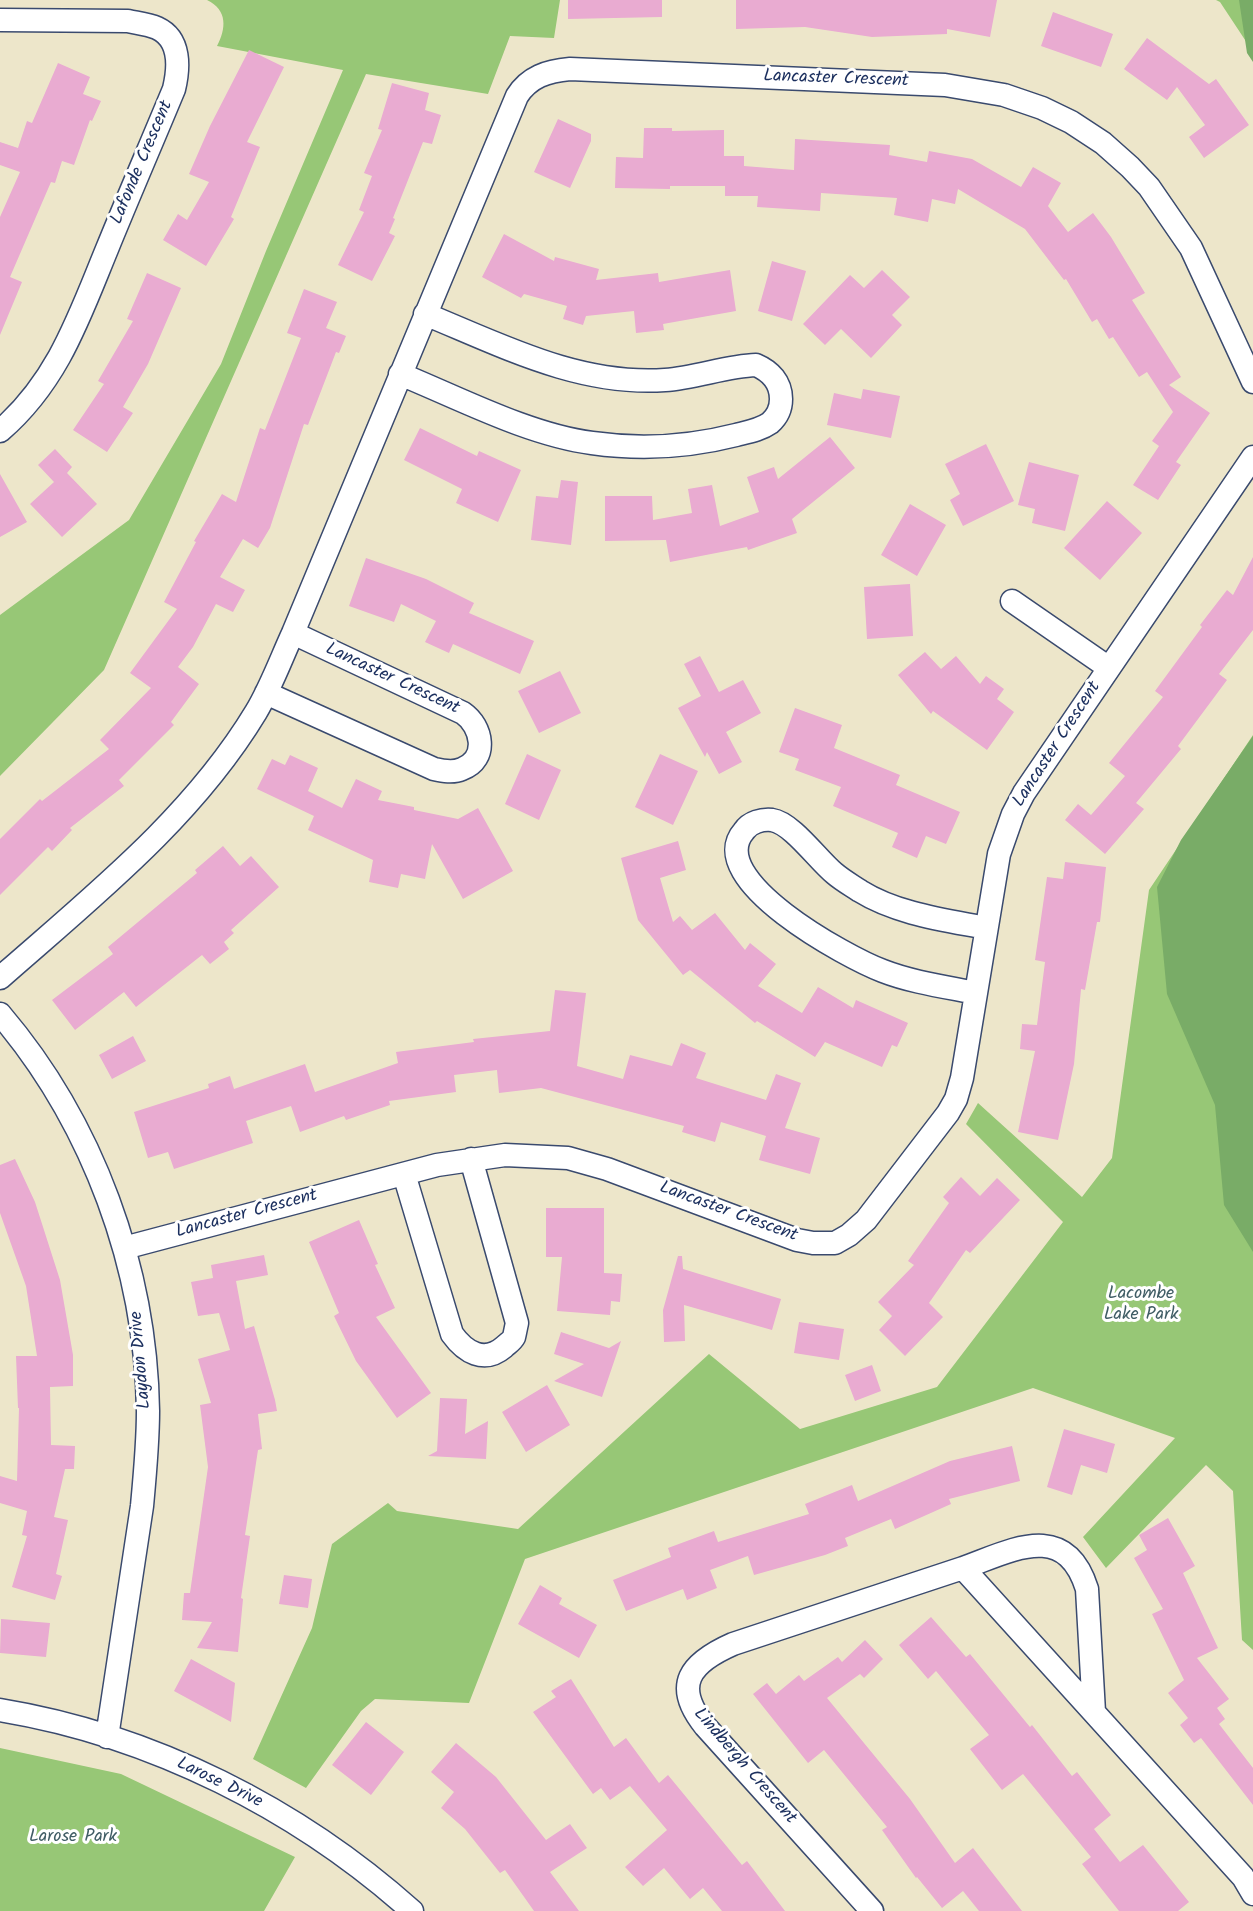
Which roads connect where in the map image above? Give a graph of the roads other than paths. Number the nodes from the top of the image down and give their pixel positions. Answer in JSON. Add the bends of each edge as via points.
{"nodes":[{"id":1,"x":0,"y":20,"type":"edge"},
{"id":2,"x":425,"y":314,"type":"junction"},
{"id":3,"x":400,"y":374,"type":"junction"},
{"id":4,"x":1253,"y":382,"type":"edge"},
{"id":5,"x":0,"y":431,"type":"edge"},
{"id":6,"x":1253,"y":457,"type":"edge"},
{"id":7,"x":1012,"y":601,"type":"dead end"},
{"id":8,"x":293,"y":633,"type":"junction"},
{"id":9,"x":1109,"y":668,"type":"junction"},
{"id":10,"x":266,"y":693,"type":"junction"},
{"id":11,"x":986,"y":928,"type":"junction"},
{"id":12,"x":0,"y":978,"type":"edge"},
{"id":13,"x":976,"y":993,"type":"junction"},
{"id":14,"x":0,"y":1014,"type":"edge"},
{"id":15,"x":471,"y":1159,"type":"junction"},
{"id":16,"x":404,"y":1174,"type":"junction"},
{"id":17,"x":124,"y":1248,"type":"junction"},
{"id":18,"x":963,"y":1568,"type":"junction"},
{"id":19,"x":0,"y":1710,"type":"edge"},
{"id":20,"x":1094,"y":1712,"type":"junction"},
{"id":21,"x":107,"y":1737,"type":"junction"},
{"id":22,"x":1253,"y":1894,"type":"edge"},
{"id":23,"x":412,"y":1911,"type":"edge"},
{"id":24,"x":872,"y":1911,"type":"edge"}],
"edges":[{"from":1,"to":5,"type":"street","name":"Lafonde Crescent","via":[[128,21],[158,28],[172,42],[178,66],[174,89],[69,342],[42,387]]},
{"from":2,"to":3,"type":"street","name":"Lancaster Crescent"},
{"from":2,"to":3,"type":"street","via":[[542,362],[599,378],[666,380],[756,365],[777,383],[781,405],[771,422],[752,431],[690,445],[622,446],[544,431]]},
{"from":2,"to":4,"type":"street","name":"Lancaster Crescent","via":[[517,96],[536,77],[570,69],[945,85],[1004,94],[1042,108],[1103,143],[1130,167],[1149,187],[1191,248]]},
{"from":3,"to":8,"type":"street","name":"Lancaster Crescent"},
{"from":6,"to":9,"type":"street","name":"Lancaster Crescent"},
{"from":7,"to":9,"type":"street","name":"Lancaster Crescent"},
{"from":8,"to":10,"type":"street","name":"Lancaster Crescent"},
{"from":8,"to":10,"type":"street","name":"Lancaster Crescent","via":[[463,713],[477,728],[478,754],[463,769],[434,769]]},
{"from":9,"to":11,"type":"street","name":"Lancaster Crescent","via":[[1013,814],[999,854]]},
{"from":10,"to":12,"type":"street","name":"Lancaster Crescent","via":[[223,760],[177,816]]},
{"from":11,"to":13,"type":"street","name":"Lancaster Crescent"},
{"from":11,"to":13,"type":"street","via":[[915,913],[863,892],[835,874],[788,828],[774,820],[758,820],[744,830],[737,843],[736,857],[741,870],[755,887],[784,914],[831,947],[886,973]]},
{"from":13,"to":15,"type":"street","name":"Lancaster Crescent","via":[[956,1099],[866,1220],[835,1243],[797,1240],[568,1158],[505,1155]]},
{"from":14,"to":17,"type":"street","name":"Laydon Drive","via":[[74,1124],[108,1200]]},
{"from":15,"to":16,"type":"street","name":"Lancaster Crescent"},
{"from":15,"to":16,"type":"street","via":[[517,1323],[513,1338],[501,1350],[486,1356],[461,1347],[452,1334]]},
{"from":16,"to":17,"type":"street","name":"Lancaster Crescent"},
{"from":17,"to":21,"type":"street","name":"Laydon Drive","via":[[142,1337],[148,1410],[142,1506]]},
{"from":18,"to":20,"type":"street"},
{"from":18,"to":20,"type":"street","name":"Lindbergh Crescent","via":[[1036,1545],[1054,1548],[1071,1560],[1087,1589]]},
{"from":18,"to":24,"type":"street","name":"Lindbergh Crescent","via":[[733,1644],[704,1659],[689,1679],[688,1698],[701,1722]]},
{"from":19,"to":21,"type":"street","name":"Larose Drive","via":[[50,1719]]},
{"from":20,"to":22,"type":"street","via":[[1243,1877]]},
{"from":21,"to":23,"type":"street","name":"Larose Drive","via":[[177,1763],[259,1801],[356,1864]]}]}
